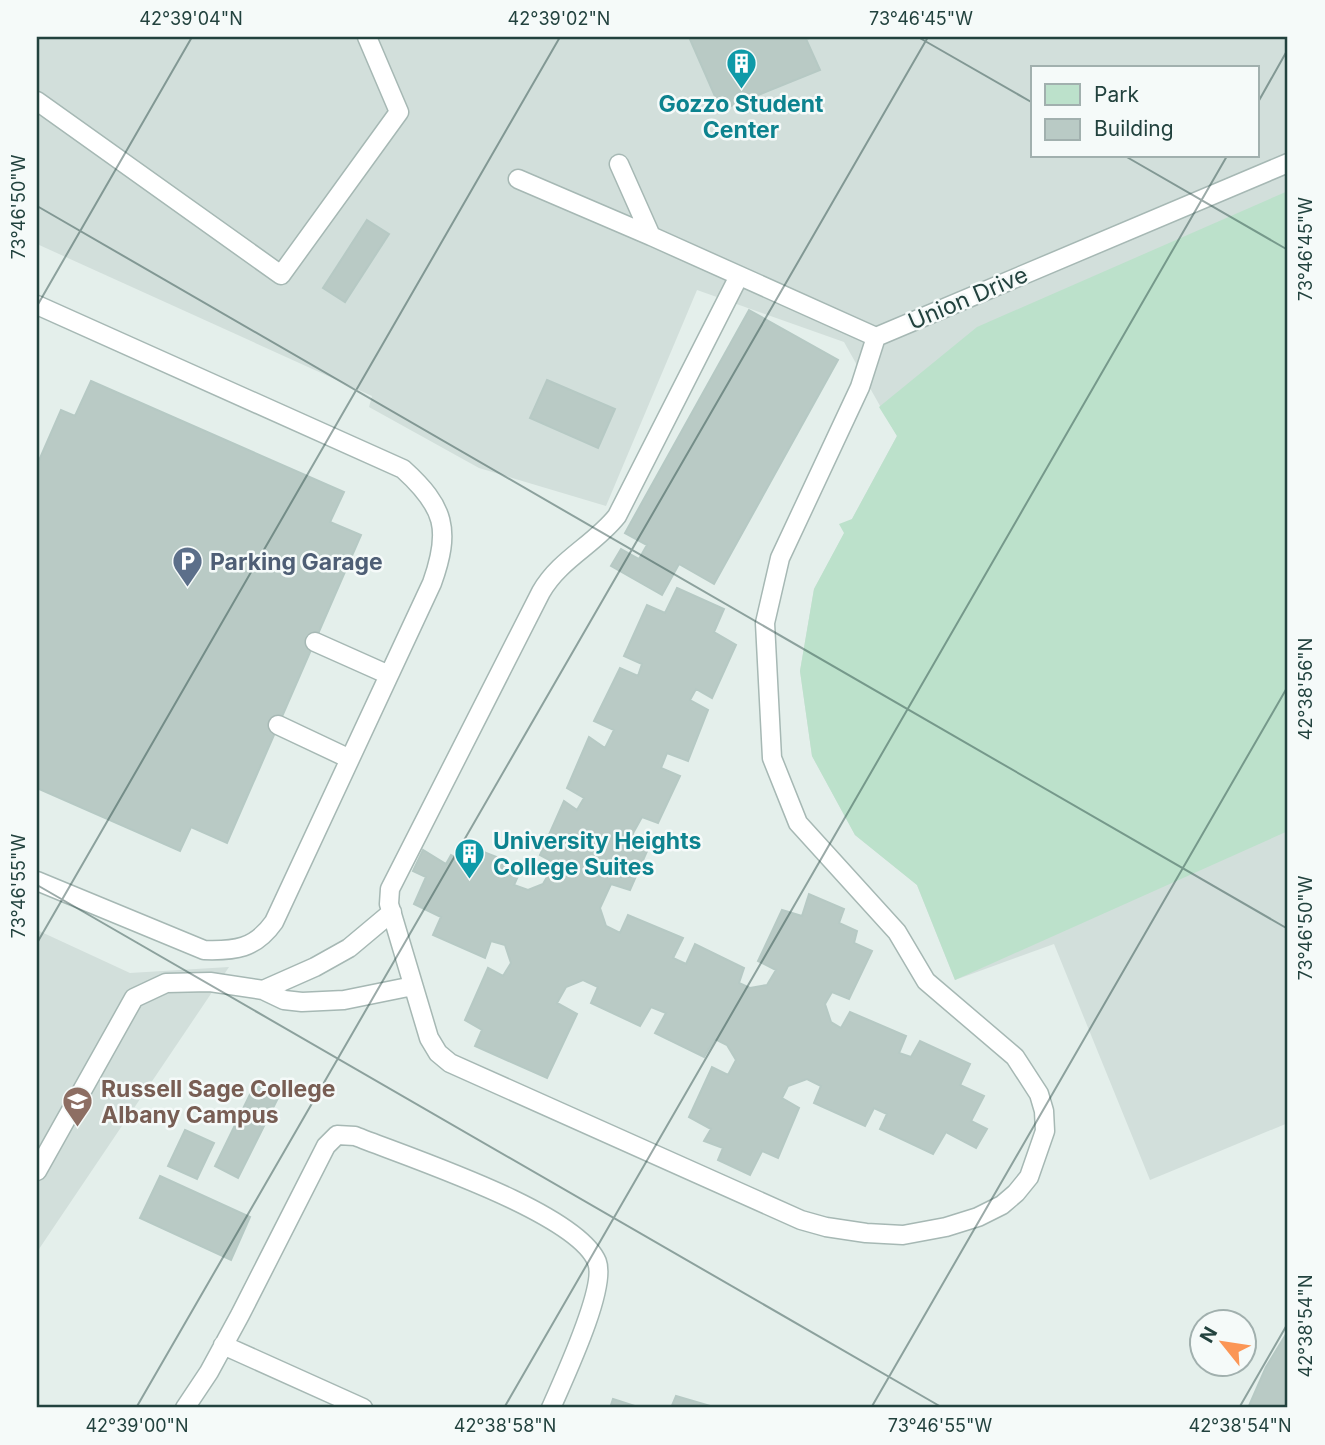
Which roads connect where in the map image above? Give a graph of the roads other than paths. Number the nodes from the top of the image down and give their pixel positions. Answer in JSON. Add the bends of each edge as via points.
{"nodes":[{"id":1,"x":368,"y":37,"type":"edge"},
{"id":2,"x":37,"y":101,"type":"edge"},
{"id":3,"x":1288,"y":163,"type":"edge"},
{"id":4,"x":619,"y":164,"type":"dead end"},
{"id":5,"x":518,"y":179,"type":"dead end"},
{"id":6,"x":651,"y":236,"type":"junction"},
{"id":7,"x":739,"y":276,"type":"junction"},
{"id":8,"x":37,"y":304,"type":"edge"},
{"id":9,"x":876,"y":337,"type":"junction"},
{"id":10,"x":315,"y":642,"type":"dead end"},
{"id":11,"x":389,"y":675,"type":"junction"},
{"id":12,"x":278,"y":725,"type":"dead end"},
{"id":13,"x":350,"y":759,"type":"junction"},
{"id":14,"x":37,"y":881,"type":"edge"},
{"id":15,"x":392,"y":912,"type":"junction"},
{"id":16,"x":413,"y":986,"type":"junction"},
{"id":17,"x":263,"y":990,"type":"junction"},
{"id":18,"x":37,"y":1171,"type":"edge"},
{"id":19,"x":223,"y":1345,"type":"junction"},
{"id":20,"x":185,"y":1408,"type":"edge"},
{"id":21,"x":363,"y":1408,"type":"edge"},
{"id":22,"x":551,"y":1408,"type":"edge"}],
"edges":[{"from":1,"to":2,"type":"lane","via":[[399,112],[281,275]]},
{"from":3,"to":9,"type":"lane","name":"Union Drive"},
{"from":4,"to":6,"type":"lane"},
{"from":5,"to":6,"type":"lane"},
{"from":6,"to":7,"type":"lane"},
{"from":7,"to":9,"type":"lane"},
{"from":7,"to":15,"type":"lane","via":[[617,516],[550,576],[541,592],[390,889]]},
{"from":8,"to":11,"type":"lane","via":[[403,469],[415,480],[440,514],[442,554]]},
{"from":9,"to":16,"type":"lane","via":[[860,387],[780,558],[765,623],[772,758],[798,823],[897,932],[926,981],[1015,1057],[1030,1079],[1044,1111],[1045,1131],[1029,1177],[1002,1205],[946,1227],[903,1235],[801,1220],[450,1063],[429,1038]]},
{"from":10,"to":11,"type":"lane"},
{"from":11,"to":13,"type":"lane"},
{"from":12,"to":13,"type":"lane"},
{"from":13,"to":14,"type":"lane","via":[[274,922],[264,936],[248,945],[229,951],[204,950]]},
{"from":15,"to":16,"type":"lane"},
{"from":15,"to":17,"type":"lane","via":[[349,948]]},
{"from":16,"to":17,"type":"lane","via":[[344,1000],[302,1002]]},
{"from":17,"to":18,"type":"lane","via":[[210,982],[166,983],[134,998]]},
{"from":19,"to":20,"type":"lane"},
{"from":19,"to":21,"type":"lane"},
{"from":19,"to":22,"type":"lane","via":[[326,1146],[337,1135],[355,1136],[540,1211],[579,1238],[598,1263],[598,1291]]}]}
